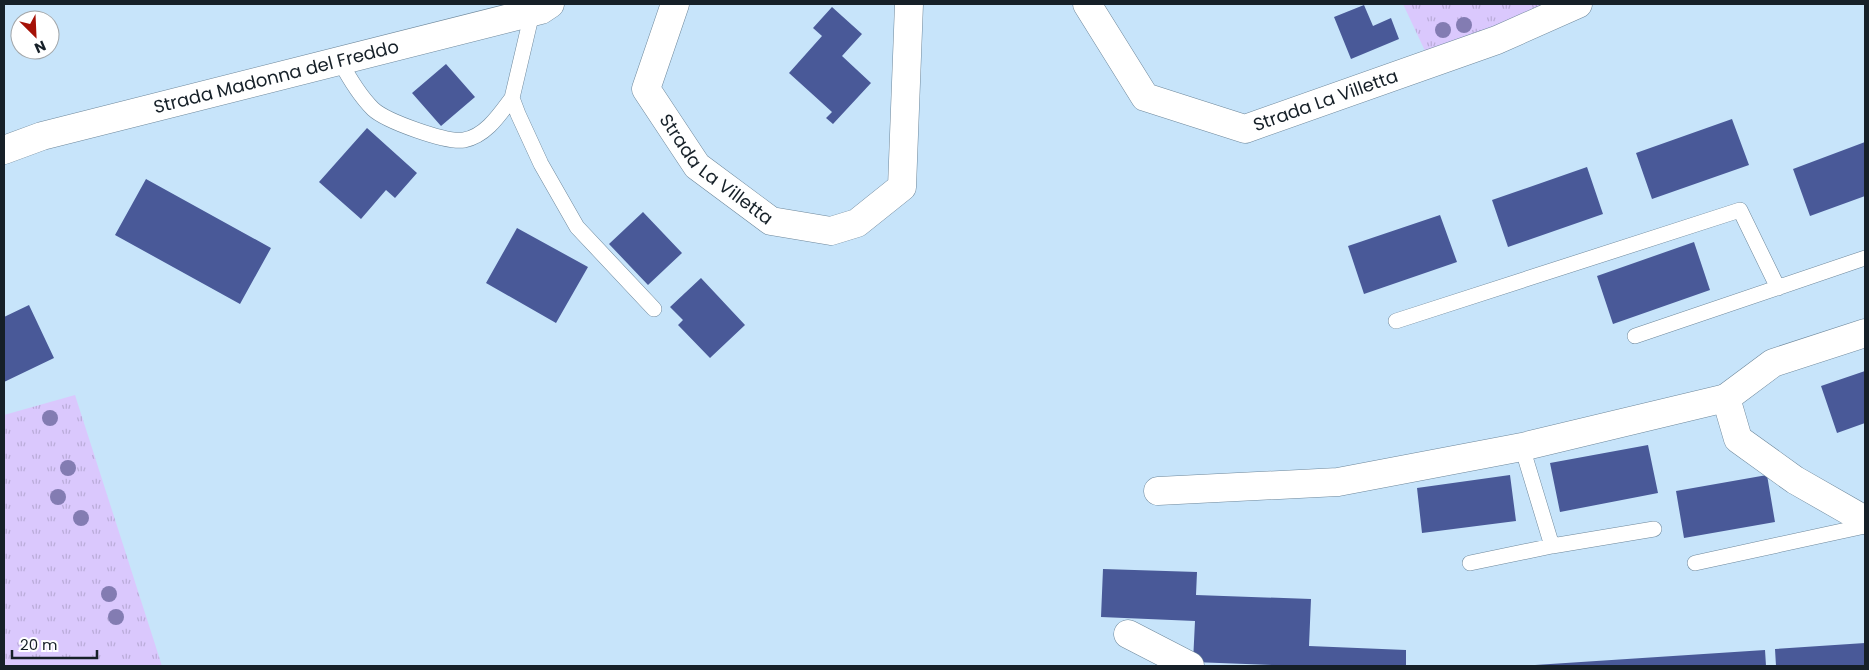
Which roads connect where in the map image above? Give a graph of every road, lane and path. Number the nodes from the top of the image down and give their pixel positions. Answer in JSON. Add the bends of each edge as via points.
{"nodes":[{"id":1,"x":675,"y":4,"type":"edge"},
{"id":2,"x":909,"y":4,"type":"edge"},
{"id":3,"x":1087,"y":4,"type":"edge"},
{"id":4,"x":1578,"y":4,"type":"edge"},
{"id":5,"x":541,"y":8,"type":"edge"},
{"id":6,"x":340,"y":61,"type":"junction"},
{"id":7,"x":512,"y":98,"type":"junction"},
{"id":8,"x":4,"y":150,"type":"edge"},
{"id":9,"x":1865,"y":258,"type":"edge"},
{"id":10,"x":1778,"y":288,"type":"junction"},
{"id":11,"x":654,"y":309,"type":"dead end"},
{"id":12,"x":1396,"y":321,"type":"dead end"},
{"id":13,"x":1865,"y":333,"type":"edge"},
{"id":14,"x":1635,"y":336,"type":"dead end"},
{"id":15,"x":1726,"y":398,"type":"junction"},
{"id":16,"x":1522,"y":448,"type":"junction"},
{"id":17,"x":1158,"y":491,"type":"dead end"},
{"id":18,"x":1865,"y":520,"type":"edge"},
{"id":19,"x":1865,"y":526,"type":"edge"},
{"id":20,"x":1654,"y":529,"type":"dead end"},
{"id":21,"x":1552,"y":546,"type":"junction"},
{"id":22,"x":1470,"y":563,"type":"dead end"},
{"id":23,"x":1695,"y":563,"type":"dead end"},
{"id":24,"x":1128,"y":634,"type":"dead end"},
{"id":25,"x":1190,"y":666,"type":"edge"}],
"edges":[{"from":1,"to":2,"type":"street","name":"Strada La Villetta","via":[[646,89],[697,166],[771,221],[831,231],[857,223],[902,187]]},
{"from":3,"to":4,"type":"street","name":"Strada La Villetta","via":[[1145,97],[1245,129],[1497,40]]},
{"from":5,"to":6,"type":"street","name":"Strada Madonna del Freddo"},
{"from":5,"to":7,"type":"lane"},
{"from":6,"to":7,"type":"lane","via":[[352,84],[374,110],[402,125],[434,136],[463,140],[476,135],[491,125]]},
{"from":6,"to":8,"type":"street","name":"Strada Madonna del Freddo","via":[[42,136]]},
{"from":7,"to":11,"type":"lane","via":[[541,164],[577,227]]},
{"from":9,"to":10,"type":"lane"},
{"from":10,"to":12,"type":"lane","via":[[1740,210]]},
{"from":10,"to":14,"type":"lane"},
{"from":13,"to":15,"type":"street","via":[[1773,363]]},
{"from":15,"to":16,"type":"street"},
{"from":15,"to":18,"type":"street","via":[[1738,439],[1795,480]]},
{"from":16,"to":17,"type":"street","via":[[1338,482]]},
{"from":16,"to":21,"type":"lane"},
{"from":19,"to":23,"type":"lane"},
{"from":20,"to":21,"type":"lane"},
{"from":21,"to":22,"type":"lane"},
{"from":24,"to":25,"type":"street"}]}
